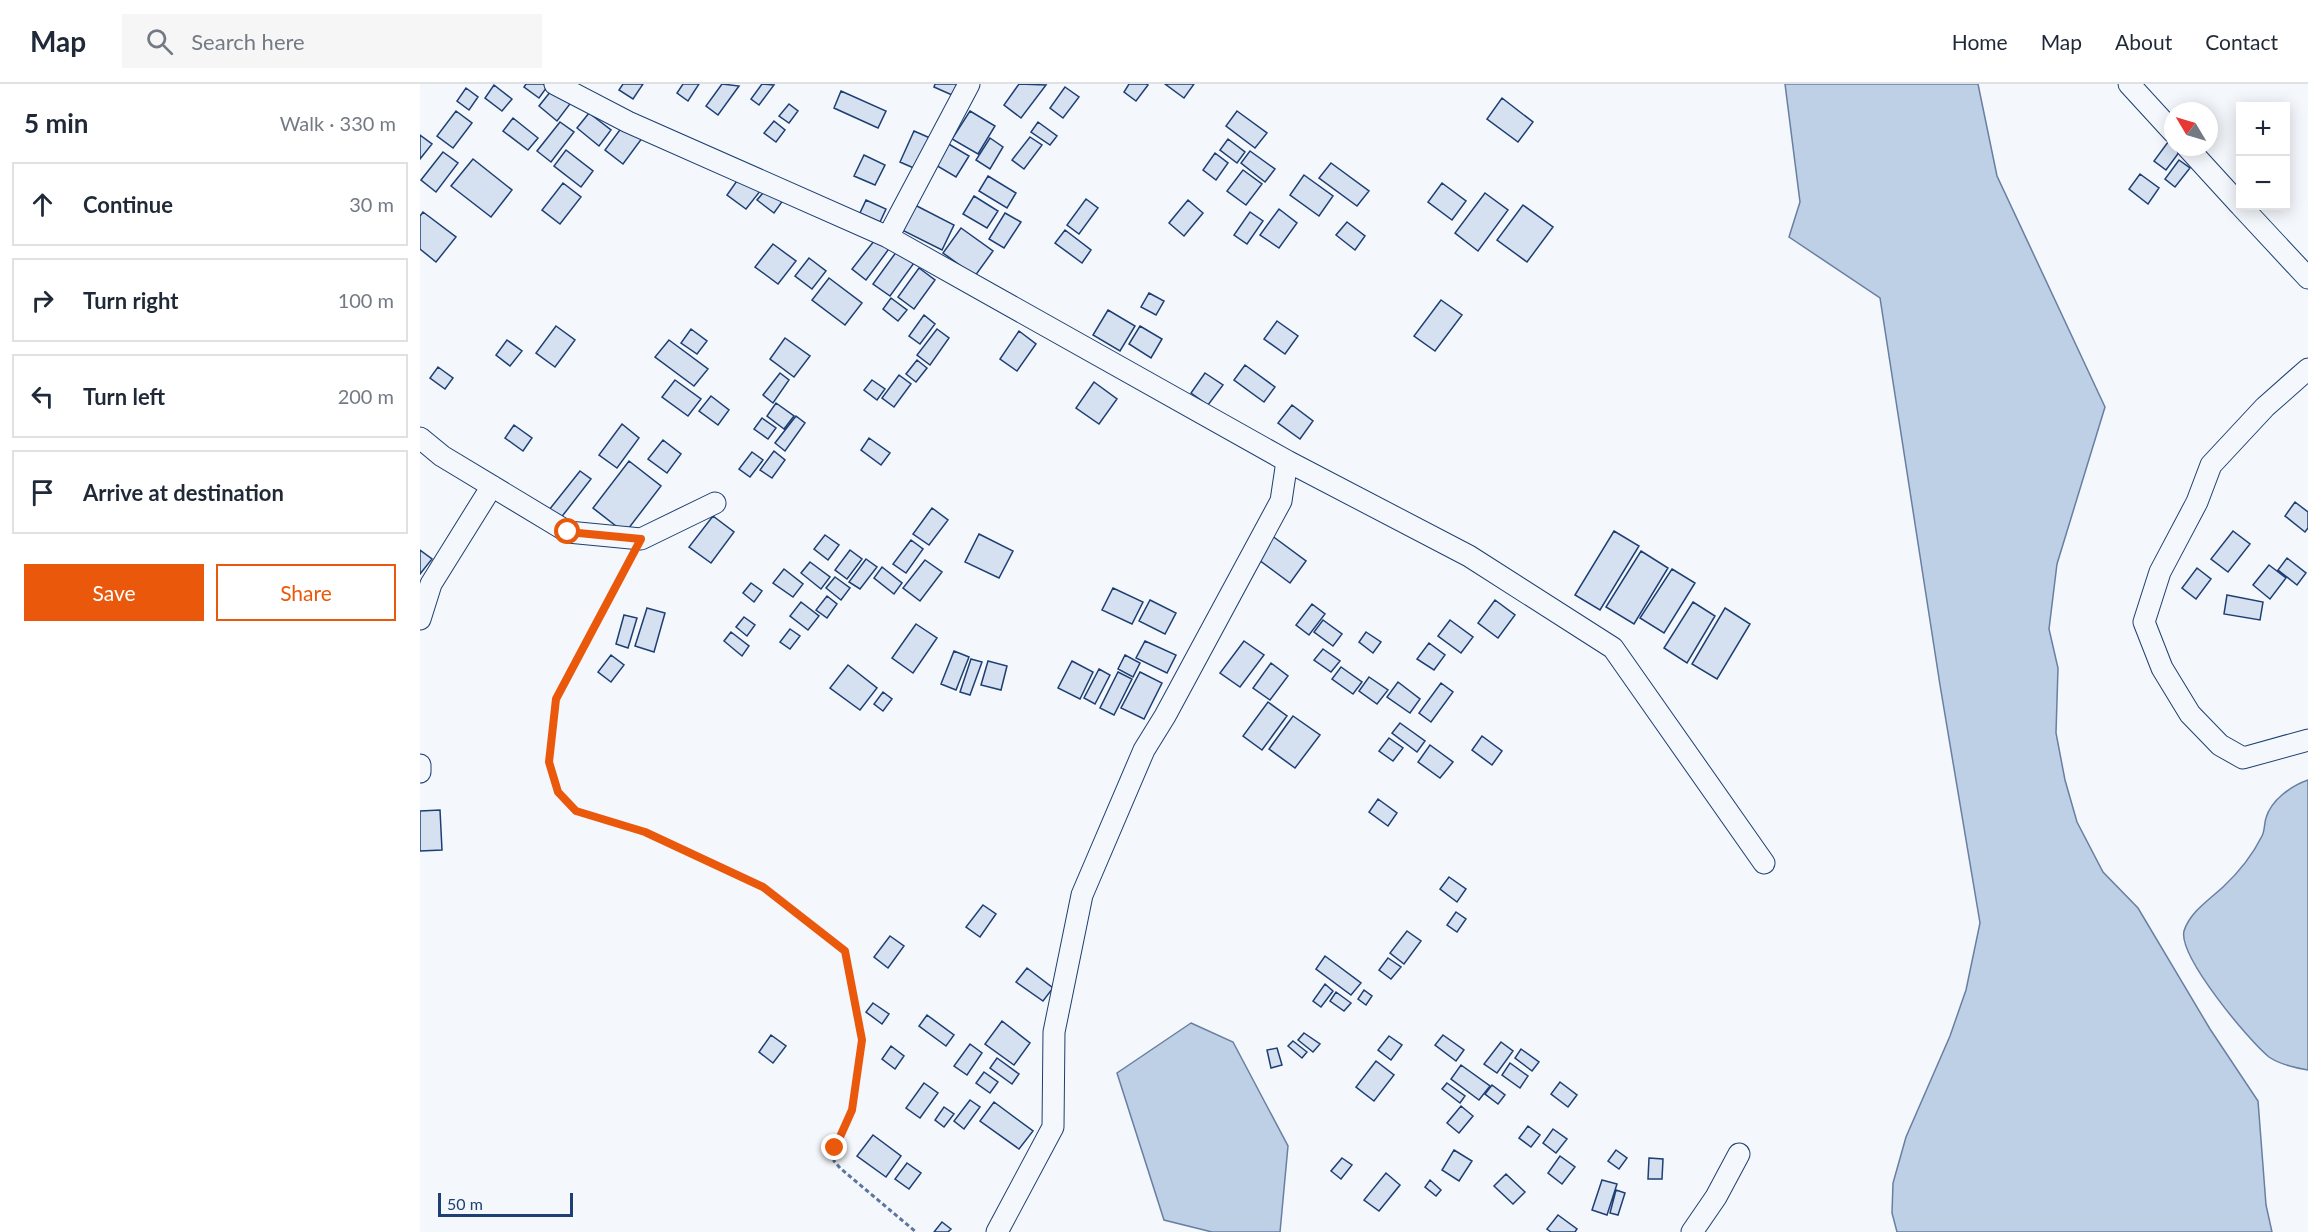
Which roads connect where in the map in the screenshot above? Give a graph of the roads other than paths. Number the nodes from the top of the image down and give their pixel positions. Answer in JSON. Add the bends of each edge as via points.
{"nodes":[{"id":1,"x":555,"y":84,"type":"edge"},
{"id":2,"x":969,"y":84,"type":"edge"},
{"id":3,"x":2129,"y":84,"type":"edge"},
{"id":4,"x":2164,"y":122,"type":"edge"},
{"id":5,"x":2195,"y":156,"type":"edge"},
{"id":6,"x":2236,"y":200,"type":"edge"},
{"id":7,"x":2246,"y":210,"type":"edge"},
{"id":8,"x":888,"y":237,"type":"junction"},
{"id":9,"x":2308,"y":278,"type":"edge"},
{"id":10,"x":2308,"y":369,"type":"edge"},
{"id":11,"x":420,"y":438,"type":"edge"},
{"id":12,"x":1287,"y":461,"type":"junction"},
{"id":13,"x":492,"y":486,"type":"junction"},
{"id":14,"x":715,"y":503,"type":"dead end"},
{"id":15,"x":420,"y":619,"type":"edge"},
{"id":16,"x":2308,"y":740,"type":"edge"},
{"id":17,"x":420,"y":765,"type":"edge"},
{"id":18,"x":420,"y":772,"type":"edge"},
{"id":19,"x":1764,"y":863,"type":"dead end"},
{"id":20,"x":1739,"y":1154,"type":"dead end"},
{"id":21,"x":997,"y":1232,"type":"edge"},
{"id":22,"x":1692,"y":1232,"type":"edge"}],
"edges":[{"from":1,"to":8,"type":"street","via":[[628,122]]},
{"from":2,"to":8,"type":"street"},
{"from":3,"to":4,"type":"street"},
{"from":5,"to":6,"type":"street"},
{"from":7,"to":9,"type":"street"},
{"from":8,"to":12,"type":"street"},
{"from":10,"to":16,"type":"street","via":[[2265,407],[2211,465],[2198,502],[2160,572],[2144,622],[2162,668],[2190,714],[2220,745],[2243,758]]},
{"from":11,"to":13,"type":"street"},
{"from":12,"to":19,"type":"street","via":[[1469,556],[1613,648]]},
{"from":12,"to":21,"type":"street","via":[[1281,501],[1144,750],[1082,895],[1054,1032],[1053,1127]]},
{"from":13,"to":14,"type":"street","via":[[568,532],[641,539]]},
{"from":13,"to":15,"type":"street","via":[[431,584]]},
{"from":17,"to":18,"type":"street"},
{"from":20,"to":22,"type":"street"}]}
